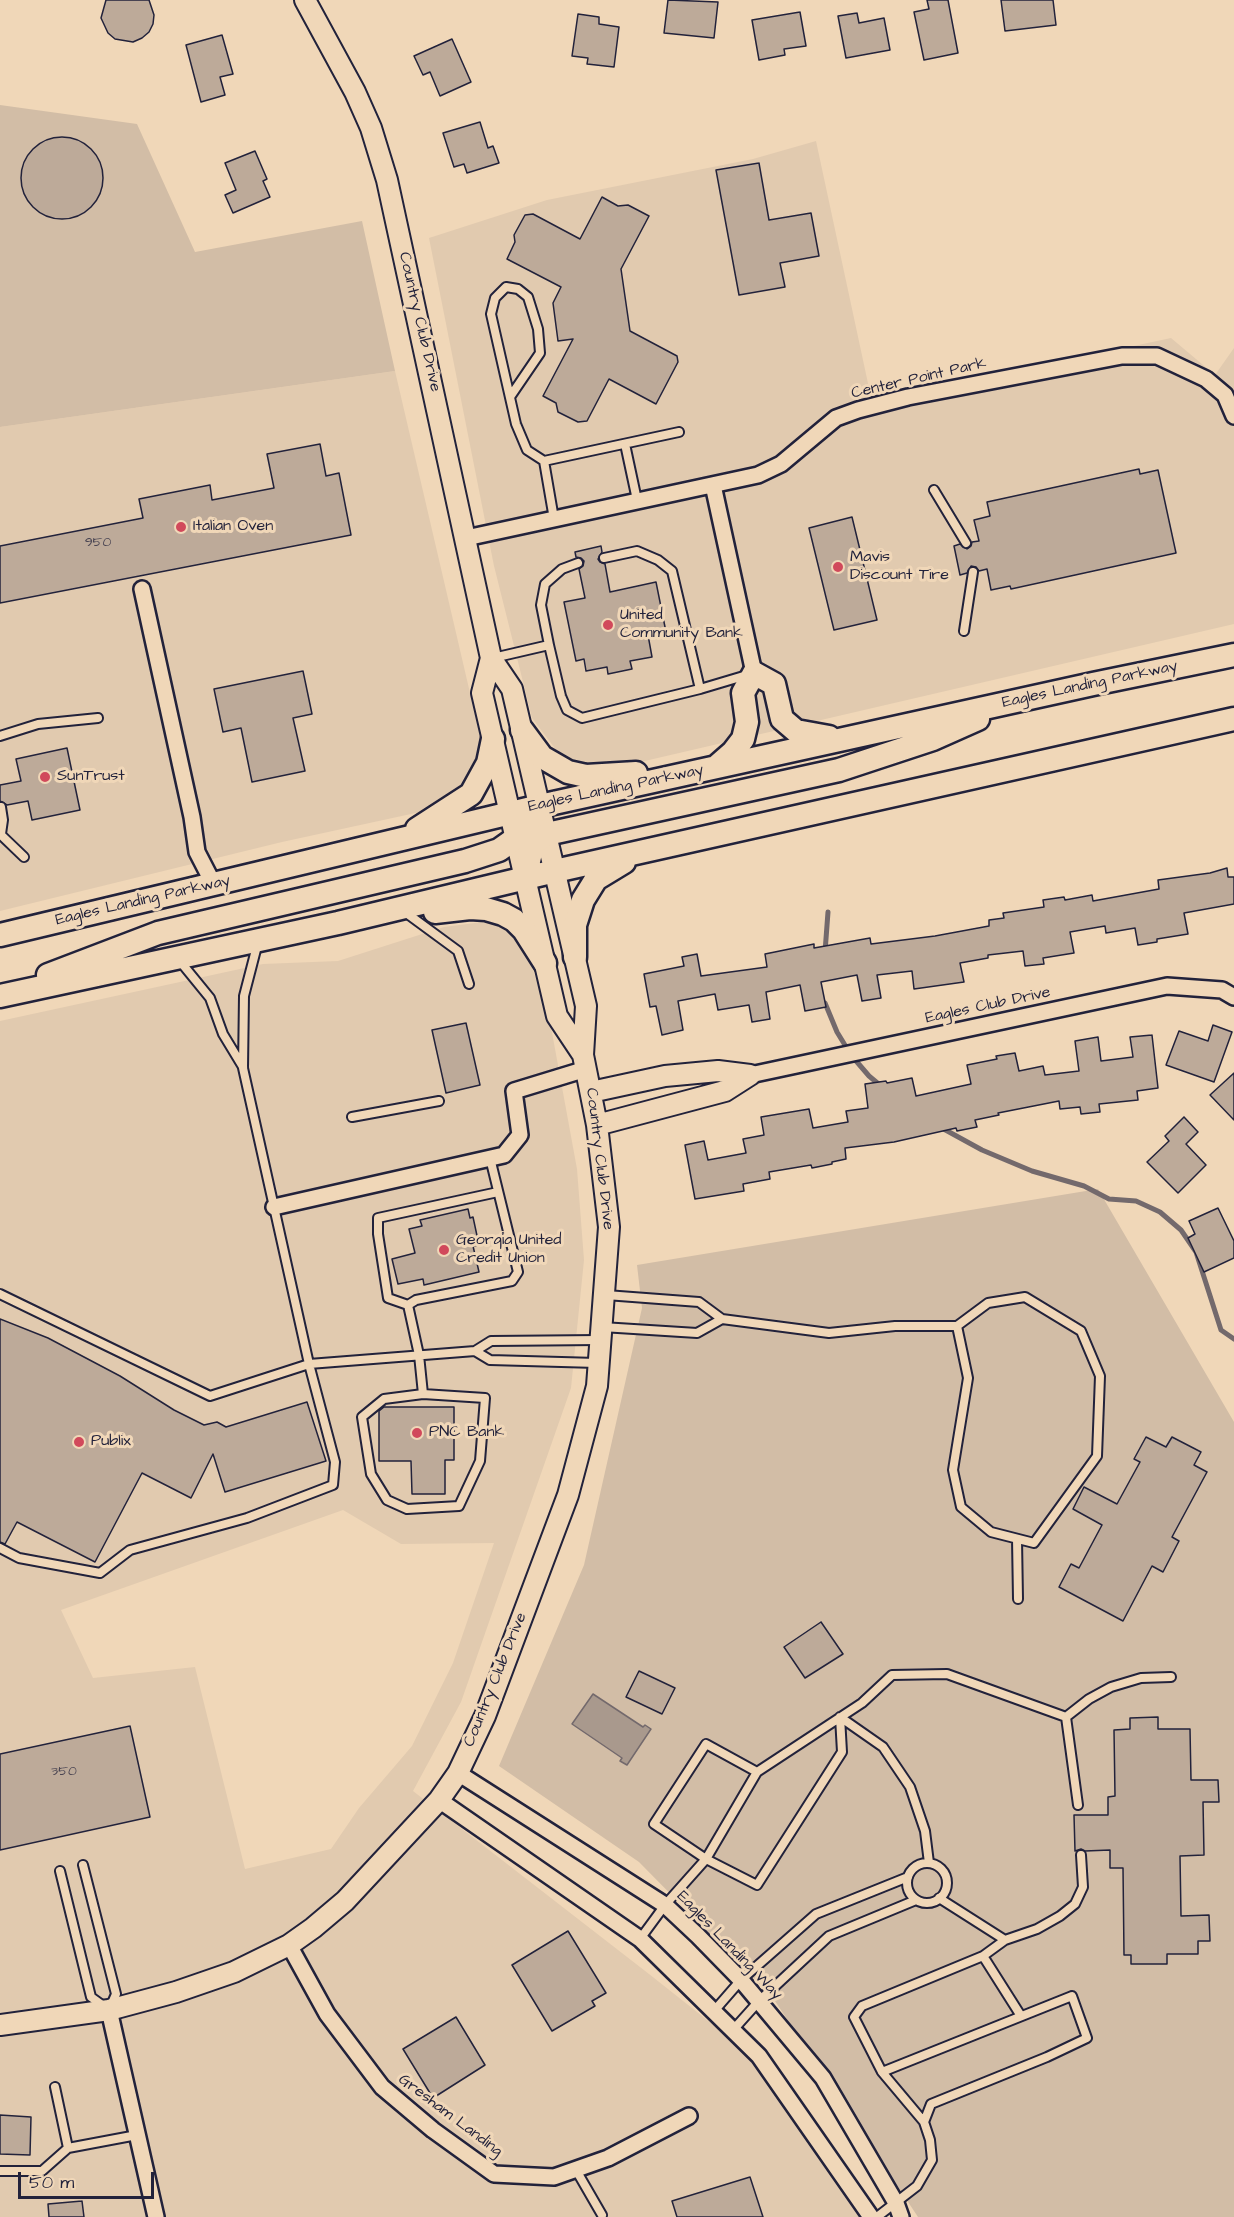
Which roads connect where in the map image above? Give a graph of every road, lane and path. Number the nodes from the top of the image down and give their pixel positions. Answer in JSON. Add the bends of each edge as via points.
{"nodes":[{"id":1,"x":305,"y":0,"type":"edge"},
{"id":2,"x":510,"y":397,"type":"junction"},
{"id":3,"x":1234,"y":416,"type":"edge"},
{"id":4,"x":679,"y":432,"type":"dead end"},
{"id":5,"x":625,"y":444,"type":"junction"},
{"id":6,"x":544,"y":461,"type":"junction"},
{"id":7,"x":714,"y":485,"type":"junction"},
{"id":8,"x":934,"y":490,"type":"dead end"},
{"id":9,"x":637,"y":500,"type":"junction"},
{"id":10,"x":554,"y":519,"type":"junction"},
{"id":11,"x":466,"y":538,"type":"junction"},
{"id":12,"x":966,"y":543,"type":"dead end"},
{"id":13,"x":604,"y":558,"type":"dead end"},
{"id":14,"x":578,"y":563,"type":"dead end"},
{"id":15,"x":973,"y":572,"type":"dead end"},
{"id":16,"x":142,"y":589,"type":"dead end"},
{"id":17,"x":964,"y":631,"type":"dead end"},
{"id":18,"x":549,"y":645,"type":"junction"},
{"id":19,"x":1234,"y":655,"type":"edge"},
{"id":20,"x":491,"y":658,"type":"junction"},
{"id":21,"x":754,"y":673,"type":"junction"},
{"id":22,"x":700,"y":689,"type":"junction"},
{"id":23,"x":1021,"y":700,"type":"junction"},
{"id":24,"x":98,"y":718,"type":"dead end"},
{"id":25,"x":1234,"y":719,"type":"edge"},
{"id":26,"x":522,"y":730,"type":"junction"},
{"id":27,"x":0,"y":736,"type":"edge"},
{"id":28,"x":493,"y":739,"type":"junction"},
{"id":29,"x":842,"y":739,"type":"junction"},
{"id":30,"x":717,"y":767,"type":"junction"},
{"id":31,"x":540,"y":806,"type":"junction"},
{"id":32,"x":1,"y":807,"type":"edge"},
{"id":33,"x":510,"y":813,"type":"junction"},
{"id":34,"x":0,"y":834,"type":"edge"},
{"id":35,"x":547,"y":834,"type":"junction"},
{"id":36,"x":516,"y":838,"type":"junction"},
{"id":37,"x":398,"y":840,"type":"junction"},
{"id":38,"x":649,"y":850,"type":"junction"},
{"id":39,"x":24,"y":857,"type":"dead end"},
{"id":40,"x":555,"y":871,"type":"junction"},
{"id":41,"x":525,"y":878,"type":"junction"},
{"id":42,"x":214,"y":885,"type":"junction"},
{"id":43,"x":409,"y":915,"type":"junction"},
{"id":44,"x":338,"y":923,"type":"junction"},
{"id":45,"x":0,"y":935,"type":"edge"},
{"id":46,"x":259,"y":941,"type":"junction"},
{"id":47,"x":575,"y":957,"type":"junction"},
{"id":48,"x":178,"y":959,"type":"junction"},
{"id":49,"x":545,"y":963,"type":"junction"},
{"id":50,"x":469,"y":984,"type":"dead end"},
{"id":51,"x":0,"y":995,"type":"edge"},
{"id":52,"x":1234,"y":997,"type":"edge"},
{"id":53,"x":585,"y":1062,"type":"junction"},
{"id":54,"x":243,"y":1068,"type":"junction"},
{"id":55,"x":750,"y":1075,"type":"junction"},
{"id":56,"x":591,"y":1092,"type":"junction"},
{"id":57,"x":439,"y":1101,"type":"dead end"},
{"id":58,"x":352,"y":1117,"type":"dead end"},
{"id":59,"x":597,"y":1125,"type":"junction"},
{"id":60,"x":490,"y":1158,"type":"junction"},
{"id":61,"x":498,"y":1192,"type":"junction"},
{"id":62,"x":274,"y":1207,"type":"junction"},
{"id":63,"x":0,"y":1294,"type":"edge"},
{"id":64,"x":604,"y":1295,"type":"junction"},
{"id":65,"x":408,"y":1305,"type":"junction"},
{"id":66,"x":722,"y":1319,"type":"junction"},
{"id":67,"x":957,"y":1326,"type":"junction"},
{"id":68,"x":601,"y":1333,"type":"junction"},
{"id":69,"x":475,"y":1351,"type":"junction"},
{"id":70,"x":419,"y":1355,"type":"junction"},
{"id":71,"x":598,"y":1363,"type":"junction"},
{"id":72,"x":309,"y":1364,"type":"junction"},
{"id":73,"x":423,"y":1394,"type":"junction"},
{"id":74,"x":1017,"y":1539,"type":"junction"},
{"id":75,"x":0,"y":1548,"type":"edge"},
{"id":76,"x":1018,"y":1599,"type":"dead end"},
{"id":77,"x":1171,"y":1677,"type":"dead end"},
{"id":78,"x":840,"y":1717,"type":"junction"},
{"id":79,"x":1066,"y":1717,"type":"junction"},
{"id":80,"x":757,"y":1772,"type":"junction"},
{"id":81,"x":458,"y":1773,"type":"junction"},
{"id":82,"x":439,"y":1800,"type":"junction"},
{"id":83,"x":1078,"y":1806,"type":"dead end"},
{"id":84,"x":1081,"y":1855,"type":"dead end"},
{"id":85,"x":706,"y":1859,"type":"junction"},
{"id":86,"x":929,"y":1863,"type":"junction"},
{"id":87,"x":83,"y":1865,"type":"dead end"},
{"id":88,"x":60,"y":1871,"type":"dead end"},
{"id":89,"x":908,"y":1877,"type":"junction"},
{"id":90,"x":939,"y":1898,"type":"junction"},
{"id":91,"x":916,"y":1900,"type":"junction"},
{"id":92,"x":666,"y":1905,"type":"junction"},
{"id":93,"x":640,"y":1940,"type":"junction"},
{"id":94,"x":1005,"y":1940,"type":"junction"},
{"id":95,"x":289,"y":1945,"type":"junction"},
{"id":96,"x":983,"y":1956,"type":"junction"},
{"id":97,"x":741,"y":1980,"type":"junction"},
{"id":98,"x":759,"y":2001,"type":"junction"},
{"id":99,"x":109,"y":2010,"type":"junction"},
{"id":100,"x":714,"y":2011,"type":"junction"},
{"id":101,"x":1021,"y":2016,"type":"junction"},
{"id":102,"x":0,"y":2025,"type":"edge"},
{"id":103,"x":733,"y":2030,"type":"junction"},
{"id":104,"x":882,"y":2072,"type":"junction"},
{"id":105,"x":55,"y":2087,"type":"dead end"},
{"id":106,"x":689,"y":2116,"type":"dead end"},
{"id":107,"x":924,"y":2122,"type":"junction"},
{"id":108,"x":137,"y":2135,"type":"junction"},
{"id":109,"x":68,"y":2148,"type":"junction"},
{"id":110,"x":576,"y":2170,"type":"junction"},
{"id":111,"x":0,"y":2171,"type":"edge"},
{"id":112,"x":899,"y":2210,"type":"edge"},
{"id":113,"x":602,"y":2215,"type":"dead end"},
{"id":114,"x":156,"y":2217,"type":"edge"},
{"id":115,"x":871,"y":2217,"type":"edge"},
{"id":116,"x":877,"y":2217,"type":"edge"}],
"edges":[{"from":1,"to":11,"type":"street","name":"Country Club Drive","via":[[355,92],[387,180]]},
{"from":2,"to":2,"type":"lane","via":[[491,314],[495,298],[506,287],[518,289],[528,297],[540,352]]},
{"from":2,"to":6,"type":"lane","via":[[527,450]]},
{"from":3,"to":7,"type":"street","name":"Center Point Park","via":[[1225,395],[1206,379],[1157,356],[1122,356],[858,410],[836,418],[781,464],[758,475]]},
{"from":4,"to":5,"type":"lane"},
{"from":5,"to":6,"type":"lane"},
{"from":5,"to":9,"type":"lane"},
{"from":6,"to":10,"type":"lane"},
{"from":7,"to":9,"type":"street","name":"Center Point Park"},
{"from":7,"to":21,"type":"street"},
{"from":8,"to":12,"type":"lane"},
{"from":9,"to":10,"type":"street","name":"Center Point Park"},
{"from":10,"to":11,"type":"street","name":"Center Point Park"},
{"from":11,"to":20,"type":"street","name":"Country Club Drive"},
{"from":13,"to":22,"type":"lane","via":[[637,551],[672,571]]},
{"from":14,"to":18,"type":"lane","via":[[562,569],[545,584],[541,605]]},
{"from":15,"to":17,"type":"lane"},
{"from":16,"to":42,"type":"street","via":[[197,852]]},
{"from":18,"to":20,"type":"lane"},
{"from":18,"to":22,"type":"lane","via":[[567,710],[582,718]]},
{"from":19,"to":23,"type":"main road","name":"Eagles Landing Parkway"},
{"from":20,"to":26,"type":"street","name":"Country Club Drive","via":[[512,689]]},
{"from":20,"to":28,"type":"street","name":"Country Club Drive","via":[[482,693]]},
{"from":21,"to":22,"type":"lane"},
{"from":21,"to":29,"type":"main road","via":[[774,684],[782,719],[796,731]]},
{"from":21,"to":30,"type":"main road","via":[[742,693],[747,722],[743,739]]},
{"from":23,"to":29,"type":"main road","name":"Eagles Landing Parkway"},
{"from":23,"to":35,"type":"main road","via":[[933,739],[839,770]]},
{"from":24,"to":27,"type":"lane","via":[[38,724]]},
{"from":25,"to":38,"type":"main road"},
{"from":26,"to":30,"type":"main road","via":[[542,757],[568,772],[586,776]]},
{"from":26,"to":31,"type":"street","name":"Country Club Drive"},
{"from":28,"to":33,"type":"street","name":"Country Club Drive"},
{"from":28,"to":37,"type":"main road","via":[[488,763],[471,794]]},
{"from":29,"to":30,"type":"main road","name":"Eagles Landing Parkway"},
{"from":30,"to":31,"type":"main road","name":"Eagles Landing Parkway"},
{"from":31,"to":33,"type":"main road","name":"Eagles Landing Parkway"},
{"from":31,"to":35,"type":"street","name":"Country Club Drive"},
{"from":31,"to":36,"type":"main road"},
{"from":32,"to":34,"type":"lane"},
{"from":33,"to":36,"type":"street","name":"Country Club Drive"},
{"from":33,"to":37,"type":"main road","name":"Eagles Landing Parkway"},
{"from":34,"to":39,"type":"lane"},
{"from":35,"to":40,"type":"street","name":"Country Club Drive"},
{"from":35,"to":41,"type":"main road","via":[[532,844]]},
{"from":36,"to":41,"type":"street","name":"Country Club Drive"},
{"from":36,"to":51,"type":"main road","via":[[499,850],[465,861],[158,933]]},
{"from":37,"to":42,"type":"main road","name":"Eagles Landing Parkway"},
{"from":38,"to":40,"type":"main road"},
{"from":38,"to":47,"type":"main road","via":[[597,879],[583,900],[575,925]]},
{"from":40,"to":41,"type":"main road"},
{"from":40,"to":47,"type":"street","name":"Country Club Drive"},
{"from":41,"to":44,"type":"main road"},
{"from":41,"to":49,"type":"street","name":"Country Club Drive"},
{"from":42,"to":45,"type":"main road","name":"Eagles Landing Parkway"},
{"from":43,"to":44,"type":"main road"},
{"from":43,"to":49,"type":"main road","via":[[470,908],[503,914],[524,930]]},
{"from":43,"to":50,"type":"lane","via":[[458,951]]},
{"from":44,"to":46,"type":"main road"},
{"from":46,"to":48,"type":"main road"},
{"from":46,"to":54,"type":"lane","via":[[244,996]]},
{"from":47,"to":53,"type":"street","name":"Country Club Drive","via":[[586,1006]]},
{"from":48,"to":51,"type":"main road"},
{"from":48,"to":54,"type":"lane","via":[[210,998],[223,1034]]},
{"from":49,"to":53,"type":"street","name":"Country Club Drive","via":[[557,1016]]},
{"from":52,"to":55,"type":"street","name":"Eagles Club Drive","via":[[1222,990],[1167,986]]},
{"from":53,"to":56,"type":"street","name":"Country Club Drive"},
{"from":53,"to":60,"type":"street","via":[[514,1091],[520,1135],[504,1155]]},
{"from":54,"to":62,"type":"lane"},
{"from":55,"to":56,"type":"street","via":[[718,1071],[665,1076]]},
{"from":55,"to":59,"type":"street","via":[[725,1091]]},
{"from":56,"to":59,"type":"street","name":"Country Club Drive"},
{"from":57,"to":58,"type":"lane"},
{"from":59,"to":64,"type":"street","name":"Country Club Drive","via":[[609,1227]]},
{"from":60,"to":61,"type":"lane"},
{"from":60,"to":62,"type":"street"},
{"from":61,"to":65,"type":"lane","via":[[518,1272],[512,1281],[416,1300]]},
{"from":61,"to":65,"type":"lane","via":[[378,1218],[388,1298]]},
{"from":62,"to":72,"type":"lane"},
{"from":63,"to":72,"type":"lane","via":[[210,1396]]},
{"from":64,"to":66,"type":"lane","via":[[699,1302]]},
{"from":64,"to":68,"type":"street","name":"Country Club Drive"},
{"from":65,"to":70,"type":"lane"},
{"from":66,"to":67,"type":"lane","via":[[830,1333],[895,1326]]},
{"from":66,"to":68,"type":"lane","via":[[697,1333]]},
{"from":67,"to":74,"type":"lane","via":[[968,1378],[953,1470],[961,1506],[991,1532]]},
{"from":67,"to":74,"type":"lane","via":[[988,1304],[1025,1297],[1082,1331],[1100,1376],[1097,1456],[1034,1543]]},
{"from":68,"to":69,"type":"lane","via":[[491,1341]]},
{"from":68,"to":71,"type":"street","name":"Country Club Drive"},
{"from":69,"to":70,"type":"lane"},
{"from":69,"to":71,"type":"lane","via":[[490,1360]]},
{"from":70,"to":72,"type":"lane"},
{"from":70,"to":73,"type":"lane"},
{"from":71,"to":81,"type":"street","name":"Country Club Drive","via":[[597,1386],[568,1495],[485,1716]]},
{"from":72,"to":75,"type":"lane","via":[[335,1462],[333,1485],[248,1518],[130,1550],[100,1573],[19,1557]]},
{"from":73,"to":73,"type":"lane","via":[[485,1398],[480,1461],[459,1506],[407,1509],[387,1500],[371,1474],[362,1417],[384,1398]]},
{"from":74,"to":76,"type":"lane"},
{"from":77,"to":79,"type":"lane","via":[[1141,1678],[1110,1687]]},
{"from":78,"to":79,"type":"lane","via":[[892,1676],[947,1674]]},
{"from":78,"to":80,"type":"lane"},
{"from":78,"to":85,"type":"lane","via":[[842,1752],[757,1885]]},
{"from":78,"to":86,"type":"lane","via":[[883,1747],[910,1787],[925,1831]]},
{"from":79,"to":83,"type":"lane"},
{"from":80,"to":85,"type":"lane"},
{"from":80,"to":85,"type":"lane","via":[[706,1744],[654,1824]]},
{"from":81,"to":82,"type":"street","name":"Country Club Drive"},
{"from":81,"to":92,"type":"street","name":"Eagles Landing Way"},
{"from":82,"to":93,"type":"street"},
{"from":82,"to":95,"type":"street","name":"Country Club Drive","via":[[345,1901]]},
{"from":84,"to":94,"type":"lane","via":[[1083,1887],[1075,1904],[1037,1929]]},
{"from":85,"to":92,"type":"lane"},
{"from":86,"to":89,"type":"lane","via":[[916,1866]]},
{"from":86,"to":90,"type":"lane","via":[[945,1874],[946,1888]]},
{"from":87,"to":99,"type":"lane","via":[[116,1994]]},
{"from":88,"to":99,"type":"lane","via":[[91,1997]]},
{"from":89,"to":91,"type":"lane","via":[[909,1891]]},
{"from":89,"to":97,"type":"lane","via":[[816,1914]]},
{"from":90,"to":91,"type":"lane","via":[[928,1902]]},
{"from":90,"to":94,"type":"lane"},
{"from":91,"to":98,"type":"lane","via":[[829,1936]]},
{"from":92,"to":93,"type":"lane"},
{"from":92,"to":97,"type":"street","name":"Eagles Landing Way"},
{"from":93,"to":100,"type":"street"},
{"from":94,"to":96,"type":"lane"},
{"from":95,"to":99,"type":"street","name":"Country Club Drive","via":[[234,1972]]},
{"from":95,"to":110,"type":"street","name":"Gresham Landing","via":[[327,2014],[382,2087],[433,2130],[494,2174],[554,2178]]},
{"from":96,"to":101,"type":"lane"},
{"from":96,"to":104,"type":"lane","via":[[862,2006],[854,2017]]},
{"from":97,"to":98,"type":"street","name":"Eagles Landing Way"},
{"from":97,"to":100,"type":"lane"},
{"from":98,"to":103,"type":"lane"},
{"from":98,"to":112,"type":"street","name":"Eagles Landing Way","via":[[823,2078]]},
{"from":99,"to":102,"type":"street","name":"Country Club Drive"},
{"from":99,"to":108,"type":"street"},
{"from":100,"to":103,"type":"street"},
{"from":101,"to":104,"type":"lane"},
{"from":101,"to":107,"type":"lane","via":[[1072,1996],[1087,2038],[931,2104]]},
{"from":103,"to":115,"type":"street","via":[[759,2056]]},
{"from":104,"to":107,"type":"lane"},
{"from":105,"to":109,"type":"lane"},
{"from":106,"to":110,"type":"street","name":"Gresham Landing"},
{"from":107,"to":112,"type":"lane","via":[[932,2160]]},
{"from":108,"to":109,"type":"lane"},
{"from":108,"to":114,"type":"street"},
{"from":109,"to":111,"type":"lane","via":[[42,2171]]},
{"from":110,"to":113,"type":"lane"},
{"from":112,"to":116,"type":"lane"}]}
